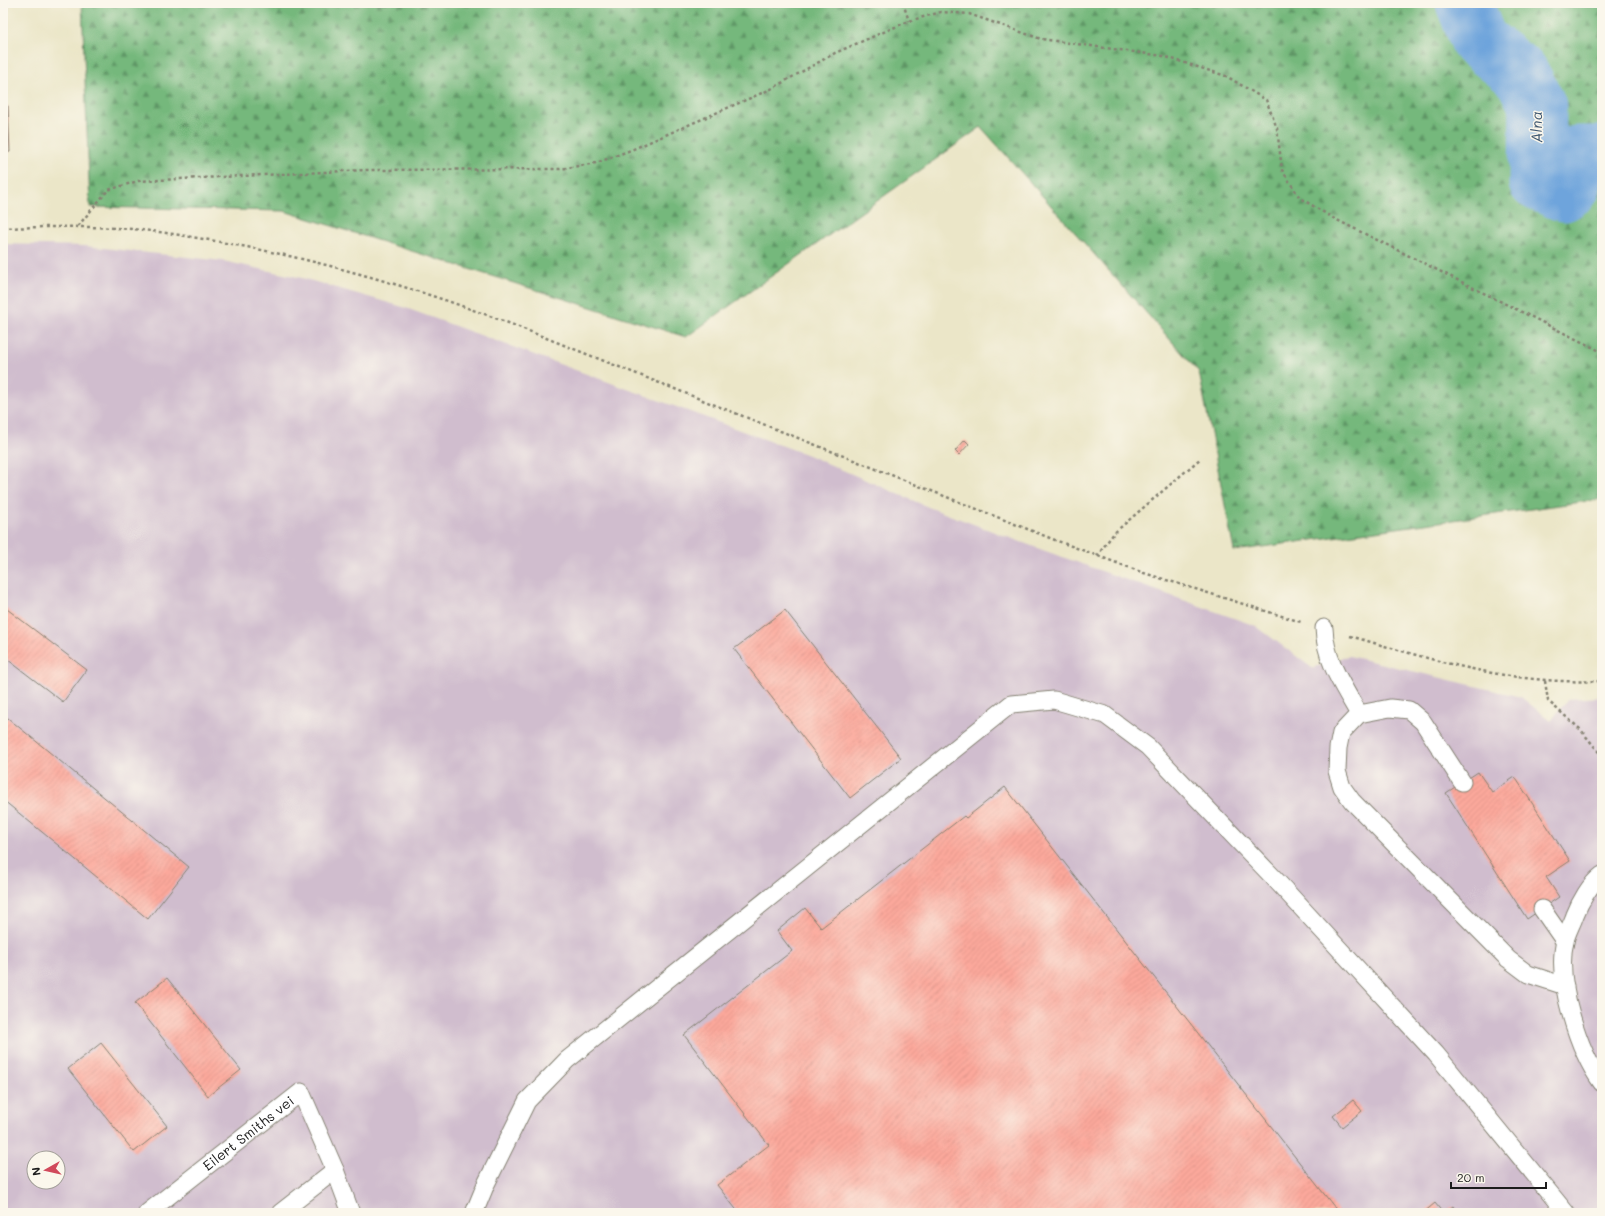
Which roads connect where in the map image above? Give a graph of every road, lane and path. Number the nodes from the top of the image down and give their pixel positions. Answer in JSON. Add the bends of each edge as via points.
{"nodes":[{"id":1,"x":903,"y":3,"type":"edge"},
{"id":2,"x":909,"y":21,"type":"junction"},
{"id":3,"x":78,"y":226,"type":"junction"},
{"id":4,"x":3,"y":228,"type":"edge"},
{"id":5,"x":1602,"y":352,"type":"edge"},
{"id":6,"x":1201,"y":458,"type":"dead end"},
{"id":7,"x":1097,"y":556,"type":"junction"},
{"id":8,"x":1324,"y":628,"type":"junction"},
{"id":9,"x":1545,"y":681,"type":"junction"},
{"id":10,"x":1602,"y":681,"type":"edge"},
{"id":11,"x":1359,"y":714,"type":"junction"},
{"id":12,"x":1602,"y":756,"type":"edge"},
{"id":13,"x":1462,"y":782,"type":"dead end"},
{"id":14,"x":1602,"y":875,"type":"edge"},
{"id":15,"x":1542,"y":909,"type":"dead end"},
{"id":16,"x":1565,"y":942,"type":"junction"},
{"id":17,"x":1565,"y":986,"type":"junction"},
{"id":18,"x":1602,"y":1083,"type":"edge"},
{"id":19,"x":336,"y":1170,"type":"junction"},
{"id":20,"x":147,"y":1213,"type":"edge"},
{"id":21,"x":280,"y":1213,"type":"edge"},
{"id":22,"x":351,"y":1213,"type":"edge"},
{"id":23,"x":474,"y":1213,"type":"edge"},
{"id":24,"x":1566,"y":1213,"type":"edge"}],
"edges":[{"from":1,"to":2,"type":"path"},
{"from":2,"to":3,"type":"path","via":[[835,53],[771,89],[631,150],[596,162],[560,169],[366,170],[138,181],[108,190]]},
{"from":2,"to":5,"type":"path","via":[[941,12],[969,14],[1041,39],[1163,56],[1226,76],[1266,100],[1276,128],[1282,170],[1300,198],[1333,218]]},
{"from":3,"to":4,"type":"path"},
{"from":3,"to":7,"type":"path","via":[[148,231],[227,243],[340,268],[431,295],[511,324]]},
{"from":6,"to":7,"type":"path","via":[[1114,533]]},
{"from":7,"to":8,"type":"path","via":[[1178,584]]},
{"from":8,"to":9,"type":"path","via":[[1476,671]]},
{"from":8,"to":11,"type":"lane","via":[[1325,645],[1330,661]]},
{"from":9,"to":10,"type":"path"},
{"from":9,"to":12,"type":"path","via":[[1548,701],[1580,729]]},
{"from":11,"to":13,"type":"lane","via":[[1390,708],[1409,710],[1423,722]]},
{"from":11,"to":17,"type":"lane","via":[[1341,732],[1338,748],[1337,771],[1342,787],[1352,801],[1508,959],[1528,974]]},
{"from":14,"to":16,"type":"lane","via":[[1580,902]]},
{"from":15,"to":16,"type":"lane"},
{"from":16,"to":17,"type":"lane"},
{"from":17,"to":18,"type":"lane","via":[[1580,1044]]},
{"from":19,"to":20,"type":"lane","name":"Eilert Smiths vei","via":[[301,1092]]},
{"from":19,"to":21,"type":"lane"},
{"from":19,"to":22,"type":"lane","name":"Eilert Smiths vei"},
{"from":23,"to":24,"type":"lane","via":[[527,1101],[566,1060],[1011,704],[1054,700],[1105,715],[1148,747],[1273,877],[1436,1054]]}]}
